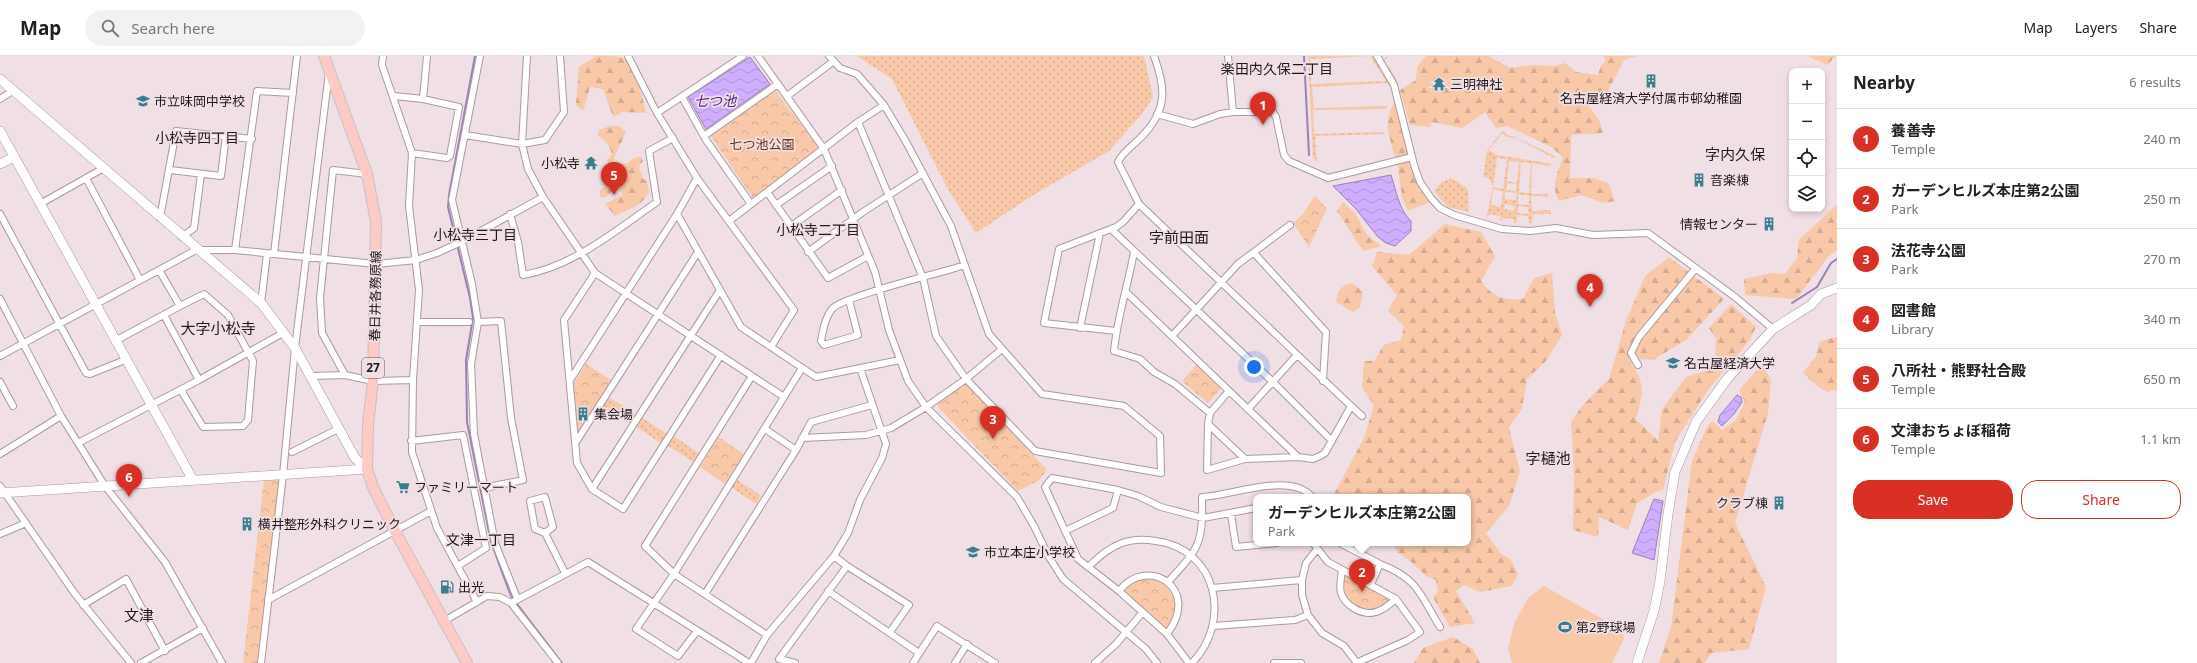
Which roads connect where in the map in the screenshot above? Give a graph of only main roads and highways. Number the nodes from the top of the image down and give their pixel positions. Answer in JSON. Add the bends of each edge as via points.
{"nodes":[{"id":1,"x":324,"y":56,"type":"edge"},
{"id":2,"x":467,"y":663,"type":"edge"}],
"edges":[{"from":1,"to":2,"type":"main road","name":"春日井各務原線","number":"27","via":[[367,174],[376,221],[373,381],[367,469],[373,487],[395,530]]}]}
